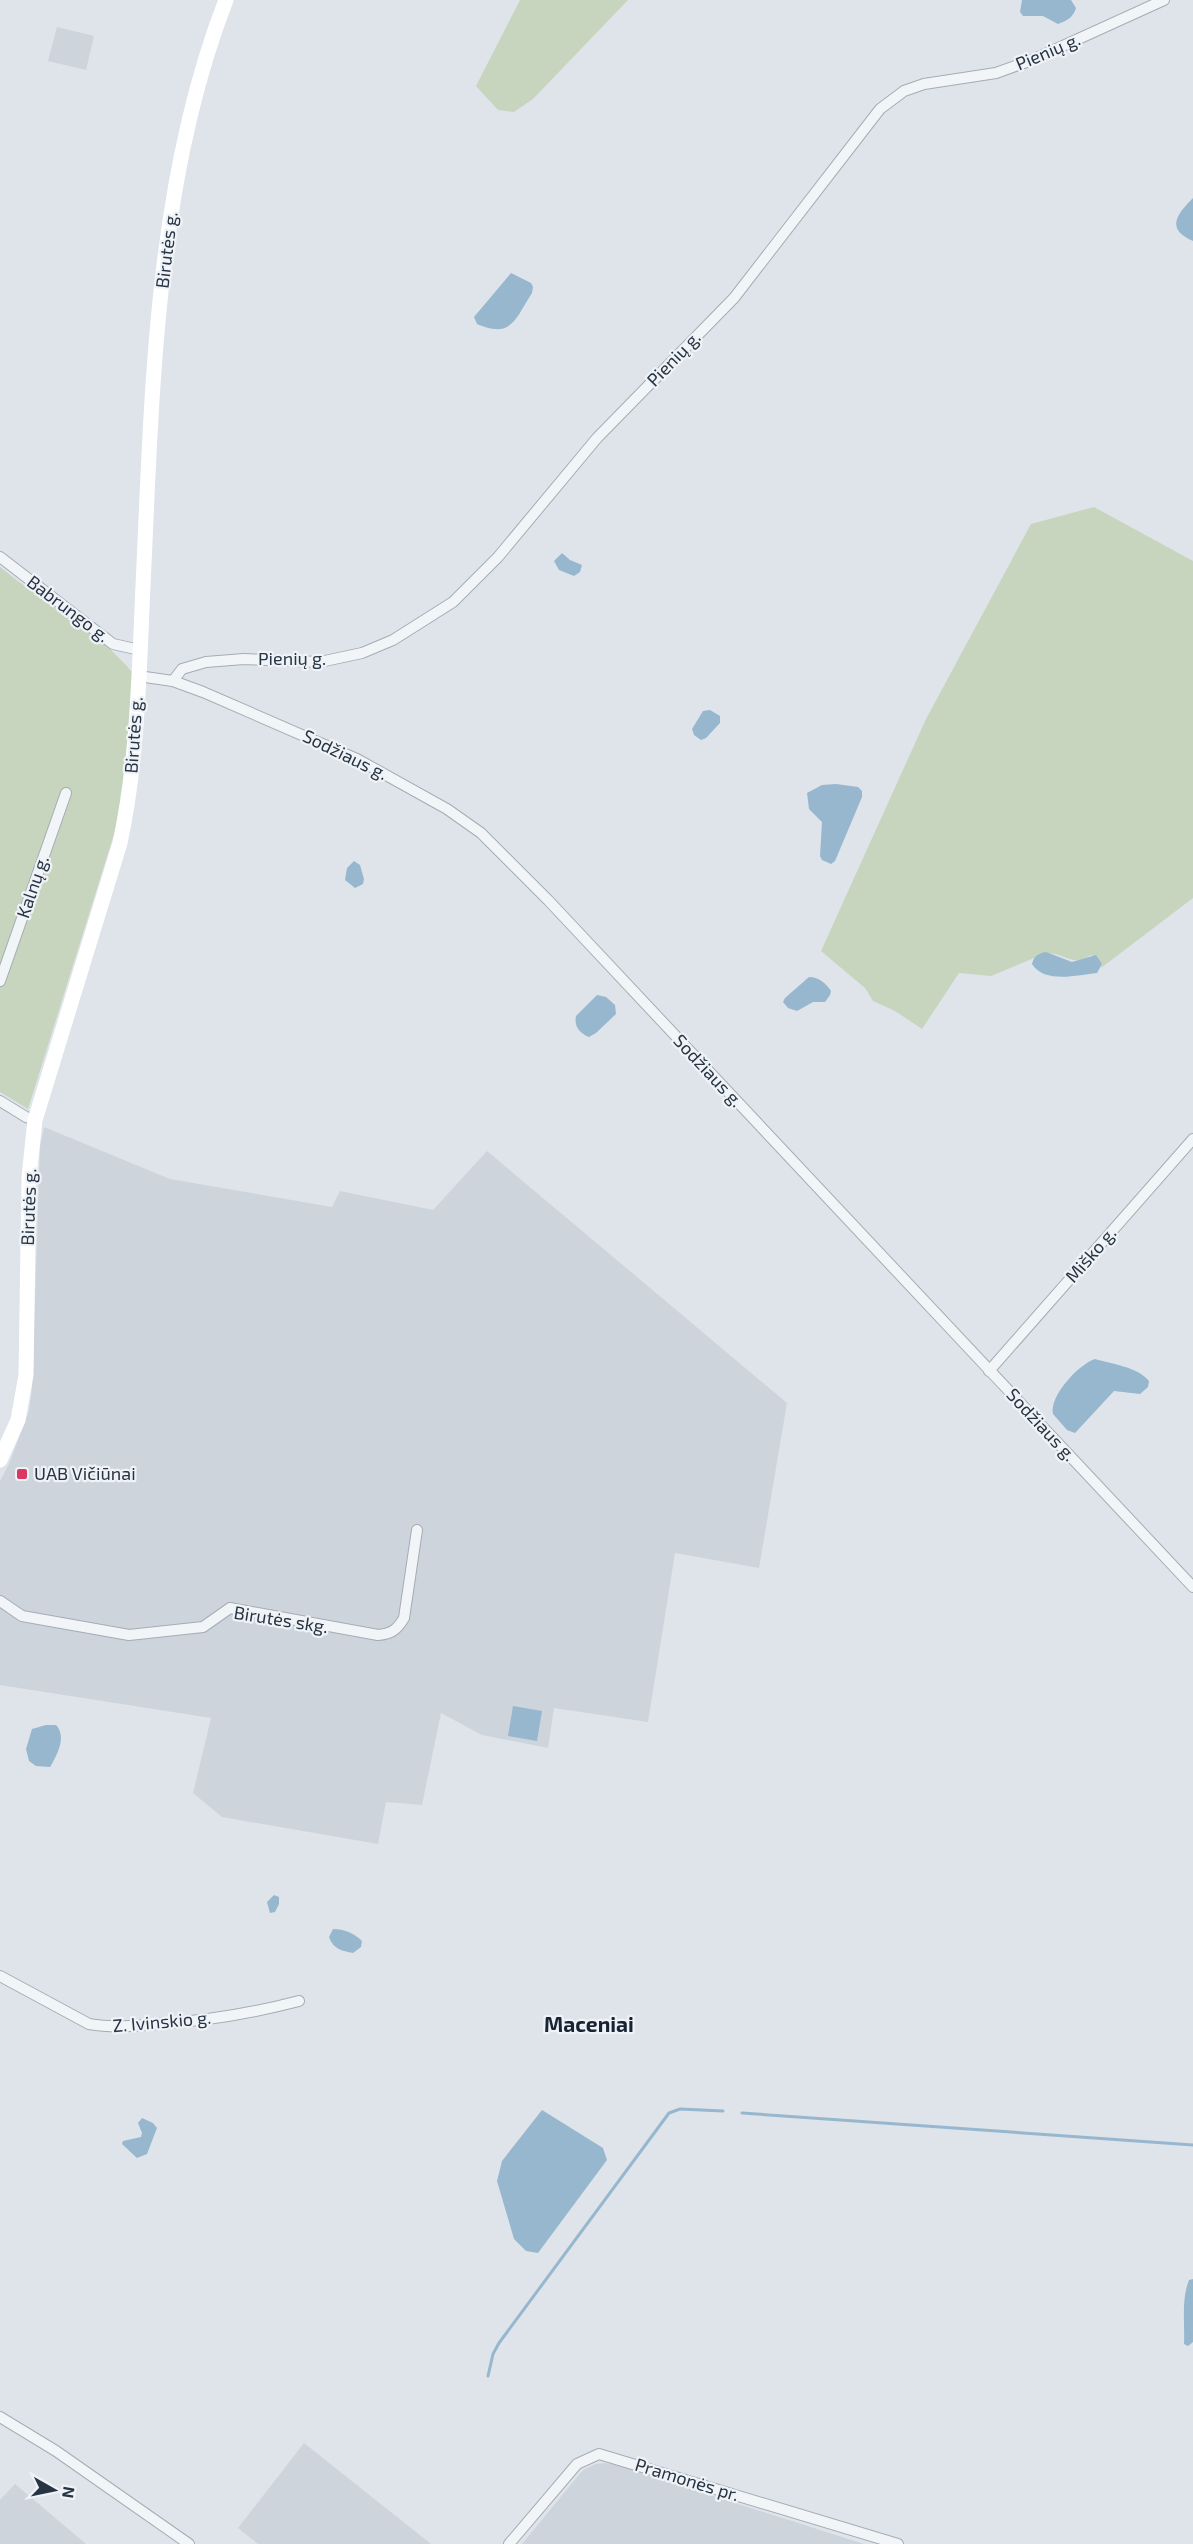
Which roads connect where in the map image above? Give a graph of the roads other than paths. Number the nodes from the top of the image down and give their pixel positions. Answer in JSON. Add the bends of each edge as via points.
{"nodes":[{"id":1,"x":226,"y":0,"type":"edge"},
{"id":2,"x":1164,"y":0,"type":"edge"},
{"id":3,"x":0,"y":557,"type":"edge"},
{"id":4,"x":140,"y":650,"type":"junction"},
{"id":5,"x":138,"y":676,"type":"junction"},
{"id":6,"x":173,"y":681,"type":"junction"},
{"id":7,"x":66,"y":793,"type":"dead end"},
{"id":8,"x":0,"y":981,"type":"edge"},
{"id":9,"x":0,"y":1101,"type":"edge"},
{"id":10,"x":35,"y":1120,"type":"junction"},
{"id":11,"x":1193,"y":1139,"type":"edge"},
{"id":12,"x":989,"y":1371,"type":"junction"},
{"id":13,"x":0,"y":1460,"type":"edge"},
{"id":14,"x":417,"y":1530,"type":"dead end"},
{"id":15,"x":1193,"y":1587,"type":"edge"},
{"id":16,"x":0,"y":1602,"type":"edge"},
{"id":17,"x":0,"y":1976,"type":"edge"},
{"id":18,"x":300,"y":2001,"type":"dead end"},
{"id":19,"x":0,"y":2417,"type":"edge"},
{"id":20,"x":189,"y":2544,"type":"edge"},
{"id":21,"x":509,"y":2544,"type":"edge"},
{"id":22,"x":898,"y":2544,"type":"edge"}],
"edges":[{"from":1,"to":4,"type":"main road","name":"Birutės g.","via":[[195,99],[169,231],[158,330]]},
{"from":2,"to":6,"type":"street","name":"Pienių g.","via":[[1032,60],[996,73],[914,87],[880,109],[734,298],[597,438],[498,557],[453,602],[393,640],[362,653],[320,662],[207,662],[182,669]]},
{"from":3,"to":4,"type":"street","name":"Babrungo g.","via":[[113,644]]},
{"from":4,"to":5,"type":"main road","name":"Birutės g."},
{"from":5,"to":6,"type":"street","name":"Sodžiaus g."},
{"from":5,"to":10,"type":"main road","name":"Birutės g.","via":[[132,775],[120,843]]},
{"from":6,"to":12,"type":"street","name":"Sodžiaus g.","via":[[357,759],[447,809],[481,833]]},
{"from":7,"to":8,"type":"street","name":"Kalnų g."},
{"from":9,"to":10,"type":"street"},
{"from":10,"to":13,"type":"main road","name":"Birutės g.","via":[[29,1177],[26,1376],[18,1420]]},
{"from":11,"to":12,"type":"street","name":"Miško g."},
{"from":12,"to":15,"type":"street","name":"Sodžiaus g."},
{"from":14,"to":16,"type":"street","name":"Birutės skg.","via":[[404,1618],[399,1628],[389,1634],[230,1608],[203,1627],[129,1635],[22,1616]]},
{"from":17,"to":18,"type":"street","name":"Z. Ivinskio g.","via":[[89,2024],[105,2027],[191,2022]]},
{"from":19,"to":20,"type":"street","via":[[56,2451]]},
{"from":21,"to":22,"type":"street","name":"Pramonės pr.","via":[[577,2464],[599,2454]]}]}
